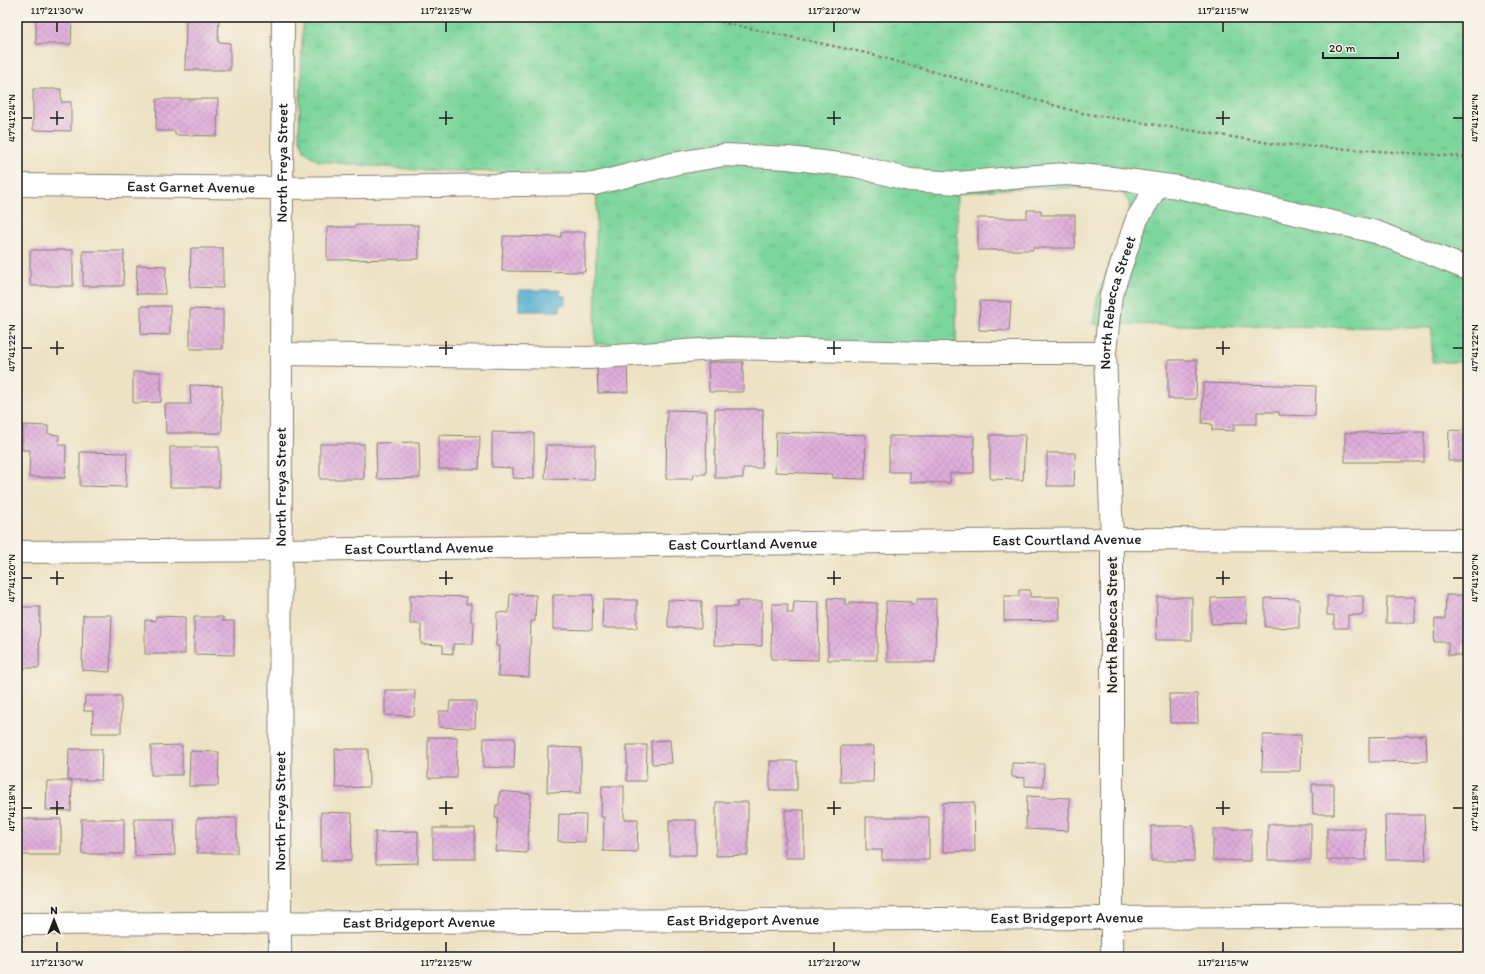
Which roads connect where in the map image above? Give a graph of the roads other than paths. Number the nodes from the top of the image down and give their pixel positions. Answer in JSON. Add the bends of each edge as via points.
{"nodes":[{"id":1,"x":283,"y":17,"type":"edge"},
{"id":2,"x":17,"y":185,"type":"edge"},
{"id":3,"x":1158,"y":185,"type":"junction"},
{"id":4,"x":282,"y":188,"type":"junction"},
{"id":5,"x":1468,"y":269,"type":"edge"},
{"id":6,"x":1105,"y":353,"type":"junction"},
{"id":7,"x":281,"y":354,"type":"junction"},
{"id":8,"x":1112,"y":539,"type":"junction"},
{"id":9,"x":1468,"y":540,"type":"edge"},
{"id":10,"x":280,"y":550,"type":"junction"},
{"id":11,"x":17,"y":552,"type":"edge"},
{"id":12,"x":1468,"y":916,"type":"edge"},
{"id":13,"x":1113,"y":917,"type":"junction"},
{"id":14,"x":17,"y":924,"type":"edge"},
{"id":15,"x":280,"y":924,"type":"junction"},
{"id":16,"x":280,"y":957,"type":"edge"},
{"id":17,"x":1112,"y":957,"type":"edge"}],
"edges":[{"from":1,"to":4,"type":"street","name":"North Freya Street"},
{"from":2,"to":4,"type":"street","name":"East Garnet Avenue"},
{"from":3,"to":4,"type":"street","name":"East Garnet Avenue","via":[[1067,174],[959,183],[910,180],[856,166],[788,158],[724,155],[673,164],[594,184]]},
{"from":3,"to":5,"type":"street","name":"East Garnet Avenue","via":[[1376,232]]},
{"from":3,"to":6,"type":"street","name":"North Rebecca Street","via":[[1137,219],[1111,295]]},
{"from":4,"to":7,"type":"street","name":"North Freya Street"},
{"from":6,"to":7,"type":"street","via":[[935,354],[727,348],[589,358]]},
{"from":6,"to":8,"type":"street","name":"North Rebecca Street"},
{"from":7,"to":10,"type":"street","name":"North Freya Street"},
{"from":8,"to":9,"type":"street","name":"East Courtland Avenue"},
{"from":8,"to":10,"type":"street","name":"East Courtland Avenue"},
{"from":8,"to":13,"type":"street","name":"North Rebecca Street"},
{"from":10,"to":11,"type":"street","name":"East Courtland Avenue"},
{"from":10,"to":15,"type":"street","name":"North Freya Street"},
{"from":12,"to":13,"type":"street","name":"East Bridgeport Avenue"},
{"from":13,"to":15,"type":"street","name":"East Bridgeport Avenue"},
{"from":13,"to":17,"type":"street","name":"North Rebecca Street"},
{"from":14,"to":15,"type":"street","name":"East Bridgeport Avenue"},
{"from":15,"to":16,"type":"street","name":"North Freya Street"}]}
